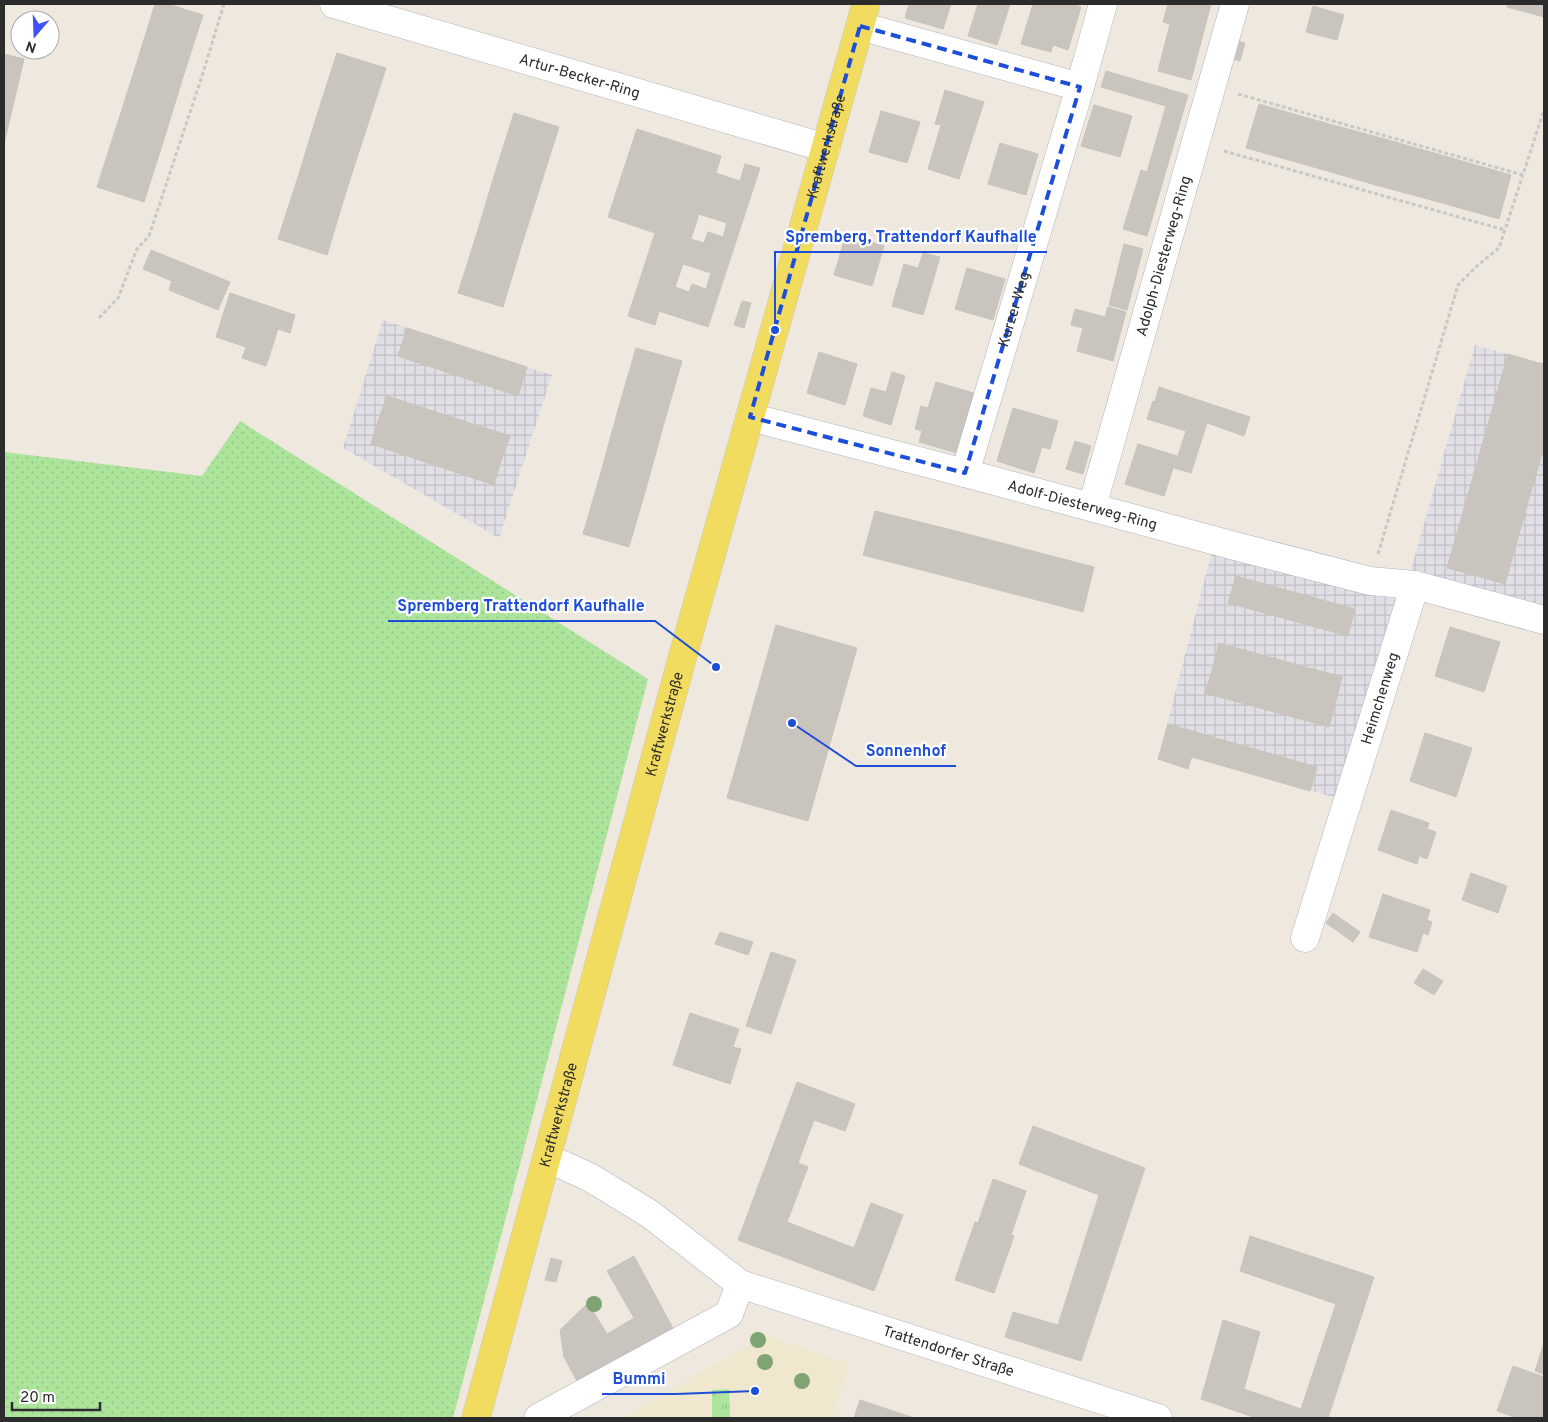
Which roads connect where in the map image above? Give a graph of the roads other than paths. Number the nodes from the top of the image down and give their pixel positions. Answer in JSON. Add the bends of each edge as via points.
{"nodes":[{"id":1,"x":334,"y":4,"type":"edge"},
{"id":2,"x":1102,"y":4,"type":"edge"},
{"id":3,"x":1235,"y":4,"type":"edge"},
{"id":4,"x":864,"y":15,"type":"edge"},
{"id":5,"x":1080,"y":87,"type":"junction"},
{"id":6,"x":826,"y":148,"type":"junction"},
{"id":7,"x":750,"y":418,"type":"junction"},
{"id":8,"x":965,"y":472,"type":"junction"},
{"id":9,"x":1092,"y":508,"type":"junction"},
{"id":10,"x":1415,"y":585,"type":"junction"},
{"id":11,"x":1544,"y":620,"type":"edge"},
{"id":12,"x":1305,"y":938,"type":"dead end"},
{"id":13,"x":546,"y":1159,"type":"junction"},
{"id":14,"x":740,"y":1284,"type":"junction"},
{"id":15,"x":476,"y":1418,"type":"edge"},
{"id":16,"x":538,"y":1418,"type":"edge"},
{"id":17,"x":1158,"y":1418,"type":"edge"}],
"edges":[{"from":1,"to":6,"type":"street","name":"Artur-Becker-Ring"},
{"from":2,"to":5,"type":"street","name":"Kurzer Weg"},
{"from":3,"to":9,"type":"street","name":"Adolph-Diesterweg-Ring"},
{"from":4,"to":5,"type":"street"},
{"from":4,"to":6,"type":"main road","name":"Kraftwerkstraße"},
{"from":5,"to":8,"type":"street","name":"Kurzer Weg"},
{"from":6,"to":7,"type":"main road","name":"Kraftwerkstraße"},
{"from":7,"to":8,"type":"street","name":"Adolf-Diesterweg-Ring"},
{"from":7,"to":13,"type":"main road","name":"Kraftwerkstraße"},
{"from":8,"to":9,"type":"street","name":"Adolf-Diesterweg-Ring"},
{"from":9,"to":10,"type":"street","name":"Adolf-Diesterweg-Ring","via":[[1370,581]]},
{"from":10,"to":11,"type":"street"},
{"from":10,"to":12,"type":"street","name":"Heimchenweg"},
{"from":13,"to":14,"type":"street","name":"Trattendorfer Straße","via":[[591,1178],[650,1214]]},
{"from":13,"to":15,"type":"main road","name":"Kraftwerkstraße"},
{"from":14,"to":16,"type":"street","via":[[729,1314]]},
{"from":14,"to":17,"type":"street","name":"Trattendorfer Straße"}]}
